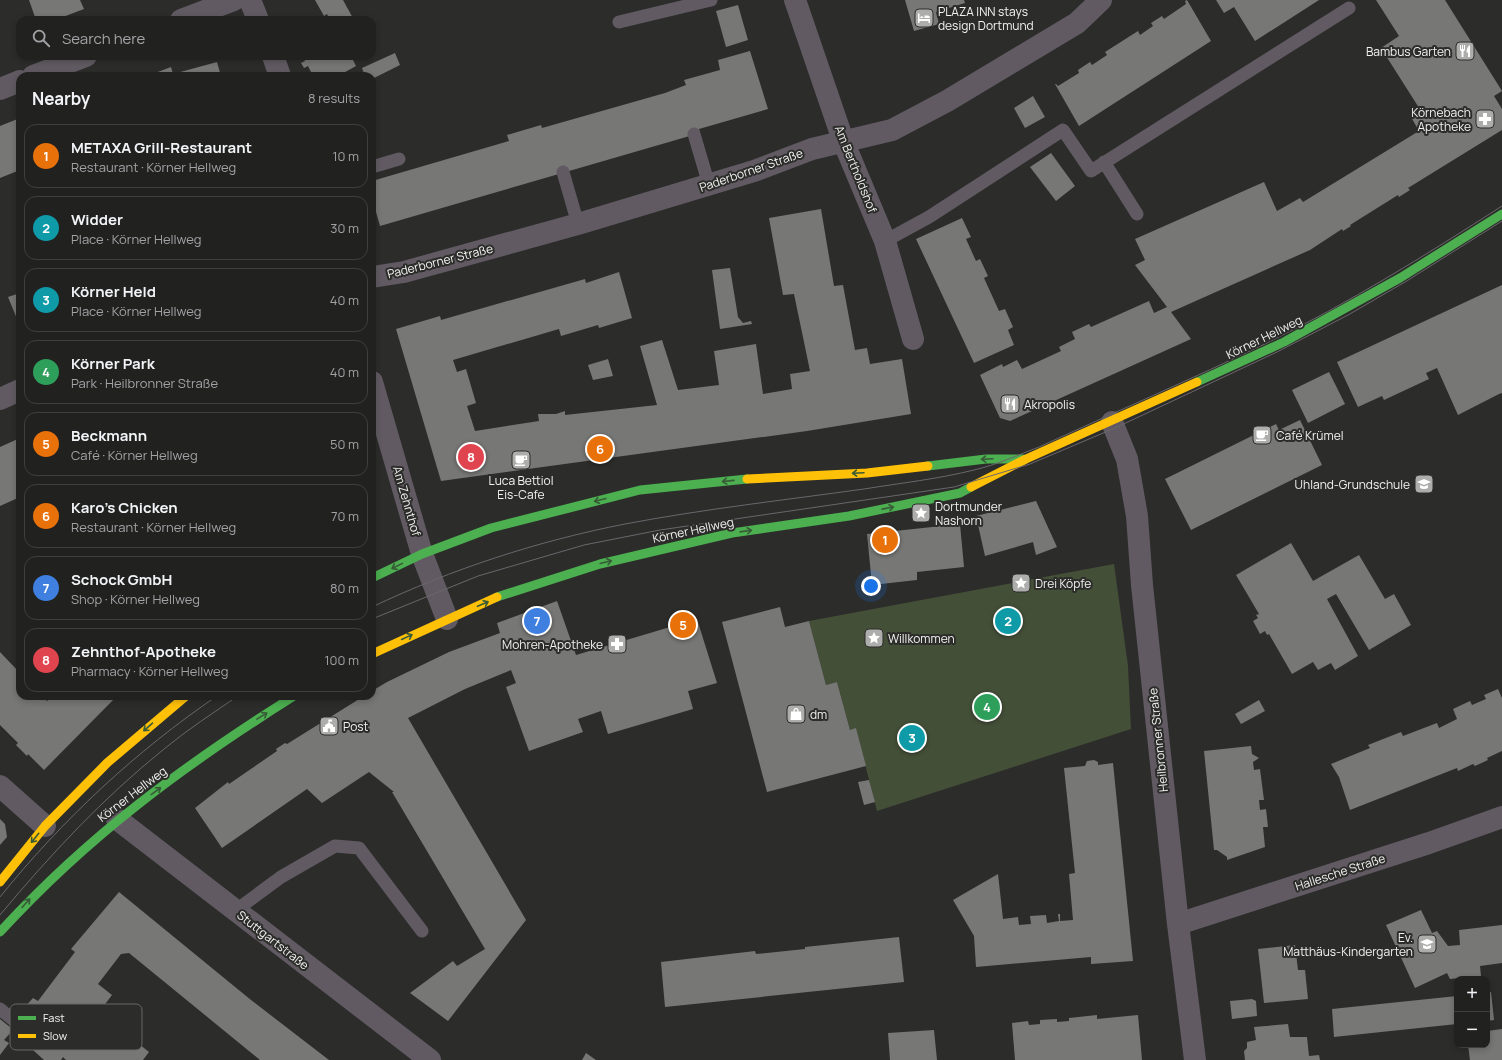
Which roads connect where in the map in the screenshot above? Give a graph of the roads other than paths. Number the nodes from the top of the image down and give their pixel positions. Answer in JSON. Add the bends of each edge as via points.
{"nodes":[{"id":1,"x":234,"y":0,"type":"edge"},
{"id":2,"x":250,"y":0,"type":"edge"},
{"id":3,"x":711,"y":0,"type":"edge"},
{"id":4,"x":795,"y":0,"type":"edge"},
{"id":5,"x":1101,"y":0,"type":"edge"},
{"id":6,"x":1349,"y":8,"type":"dead end"},
{"id":7,"x":192,"y":16,"type":"edge"},
{"id":8,"x":256,"y":16,"type":"edge"},
{"id":9,"x":619,"y":22,"type":"dead end"},
{"id":10,"x":75,"y":60,"type":"edge"},
{"id":11,"x":274,"y":60,"type":"edge"},
{"id":12,"x":44,"y":72,"type":"edge"},
{"id":13,"x":279,"y":72,"type":"edge"},
{"id":14,"x":16,"y":82,"type":"edge"},
{"id":15,"x":0,"y":88,"type":"edge"},
{"id":16,"x":694,"y":134,"type":"dead end"},
{"id":17,"x":844,"y":143,"type":"junction"},
{"id":18,"x":399,"y":159,"type":"dead end"},
{"id":19,"x":1104,"y":162,"type":"junction"},
{"id":20,"x":376,"y":166,"type":"edge"},
{"id":21,"x":563,"y":172,"type":"dead end"},
{"id":22,"x":709,"y":185,"type":"junction"},
{"id":23,"x":1137,"y":214,"type":"dead end"},
{"id":24,"x":1502,"y":214,"type":"edge"},
{"id":25,"x":578,"y":224,"type":"junction"},
{"id":26,"x":885,"y":242,"type":"junction"},
{"id":27,"x":376,"y":276,"type":"edge"},
{"id":28,"x":913,"y":339,"type":"dead end"},
{"id":29,"x":16,"y":392,"type":"edge"},
{"id":30,"x":376,"y":396,"type":"edge"},
{"id":31,"x":0,"y":400,"type":"edge"},
{"id":32,"x":1112,"y":422,"type":"junction"},
{"id":33,"x":1026,"y":459,"type":"junction"},
{"id":34,"x":422,"y":554,"type":"junction"},
{"id":35,"x":376,"y":576,"type":"edge"},
{"id":36,"x":447,"y":618,"type":"junction"},
{"id":37,"x":376,"y":652,"type":"edge"},
{"id":38,"x":181,"y":700,"type":"edge"},
{"id":39,"x":287,"y":700,"type":"edge"},
{"id":40,"x":0,"y":786,"type":"edge"},
{"id":41,"x":1502,"y":817,"type":"edge"},
{"id":42,"x":117,"y":819,"type":"junction"},
{"id":43,"x":45,"y":826,"type":"junction"},
{"id":44,"x":0,"y":882,"type":"edge"},
{"id":45,"x":235,"y":911,"type":"junction"},
{"id":46,"x":1178,"y":924,"type":"junction"},
{"id":47,"x":0,"y":932,"type":"edge"},
{"id":48,"x":422,"y":932,"type":"dead end"},
{"id":49,"x":0,"y":1009,"type":"edge"},
{"id":50,"x":10,"y":1017,"type":"edge"},
{"id":51,"x":430,"y":1060,"type":"edge"},
{"id":52,"x":1195,"y":1060,"type":"edge"}],
"edges":[{"from":1,"to":7,"type":"street"},
{"from":2,"to":8,"type":"street"},
{"from":3,"to":9,"type":"lane"},
{"from":4,"to":17,"type":"street","name":"Am Bertholdshof"},
{"from":5,"to":17,"type":"street","name":"Paderborner Straße","via":[[1077,23],[947,101],[892,130]]},
{"from":6,"to":19,"type":"lane"},
{"from":10,"to":12,"type":"street"},
{"from":11,"to":13,"type":"street"},
{"from":14,"to":15,"type":"street"},
{"from":16,"to":22,"type":"lane"},
{"from":17,"to":22,"type":"street","name":"Paderborner Straße","via":[[812,149]]},
{"from":17,"to":26,"type":"street","name":"Am Bertholdshof"},
{"from":18,"to":20,"type":"lane"},
{"from":19,"to":23,"type":"lane"},
{"from":19,"to":26,"type":"lane","via":[[1091,171],[1063,130],[929,217]]},
{"from":21,"to":25,"type":"lane"},
{"from":22,"to":25,"type":"street","name":"Paderborner Straße"},
{"from":24,"to":32,"type":"main road","name":"Körner Hellweg","via":[[1400,278],[1284,342]]},
{"from":25,"to":27,"type":"street","name":"Paderborner Straße","via":[[404,272]]},
{"from":26,"to":28,"type":"street","name":"Am Bertholdshof"},
{"from":29,"to":31,"type":"street"},
{"from":30,"to":34,"type":"street","name":"Am Zehnthof"},
{"from":32,"to":33,"type":"main road","name":"Körner Hellweg"},
{"from":32,"to":46,"type":"street","name":"Heilbronner Straße","via":[[1126,459],[1137,516]]},
{"from":33,"to":34,"type":"main road","name":"Körner Hellweg","one_way":true,"via":[[986,459],[867,472],[754,478],[640,490],[491,528]]},
{"from":36,"to":33,"type":"main road","name":"Körner Hellweg","one_way":true,"via":[[510,592],[600,564],[732,533],[849,516],[960,494]]},
{"from":34,"to":35,"type":"main road","name":"Körner Hellweg","one_way":true},
{"from":34,"to":36,"type":"street","name":"Am Zehnthof"},
{"from":37,"to":36,"type":"main road","name":"Körner Hellweg","one_way":true},
{"from":38,"to":43,"type":"main road","one_way":true,"via":[[107,763]]},
{"from":42,"to":39,"type":"main road","name":"Körner Hellweg","one_way":true,"via":[[238,730]]},
{"from":40,"to":43,"type":"street"},
{"from":41,"to":46,"type":"street","name":"Hallesche Straße"},
{"from":42,"to":45,"type":"street","name":"Stuttgartstraße"},
{"from":47,"to":42,"type":"main road","name":"Körner Hellweg","one_way":true,"via":[[30,898]]},
{"from":43,"to":44,"type":"main road","one_way":true},
{"from":45,"to":48,"type":"lane","via":[[281,877],[334,846],[359,848]]},
{"from":45,"to":51,"type":"street","name":"Stuttgartstraße"},
{"from":46,"to":52,"type":"street","name":"Heilbronner Straße"},
{"from":49,"to":50,"type":"lane"}]}
